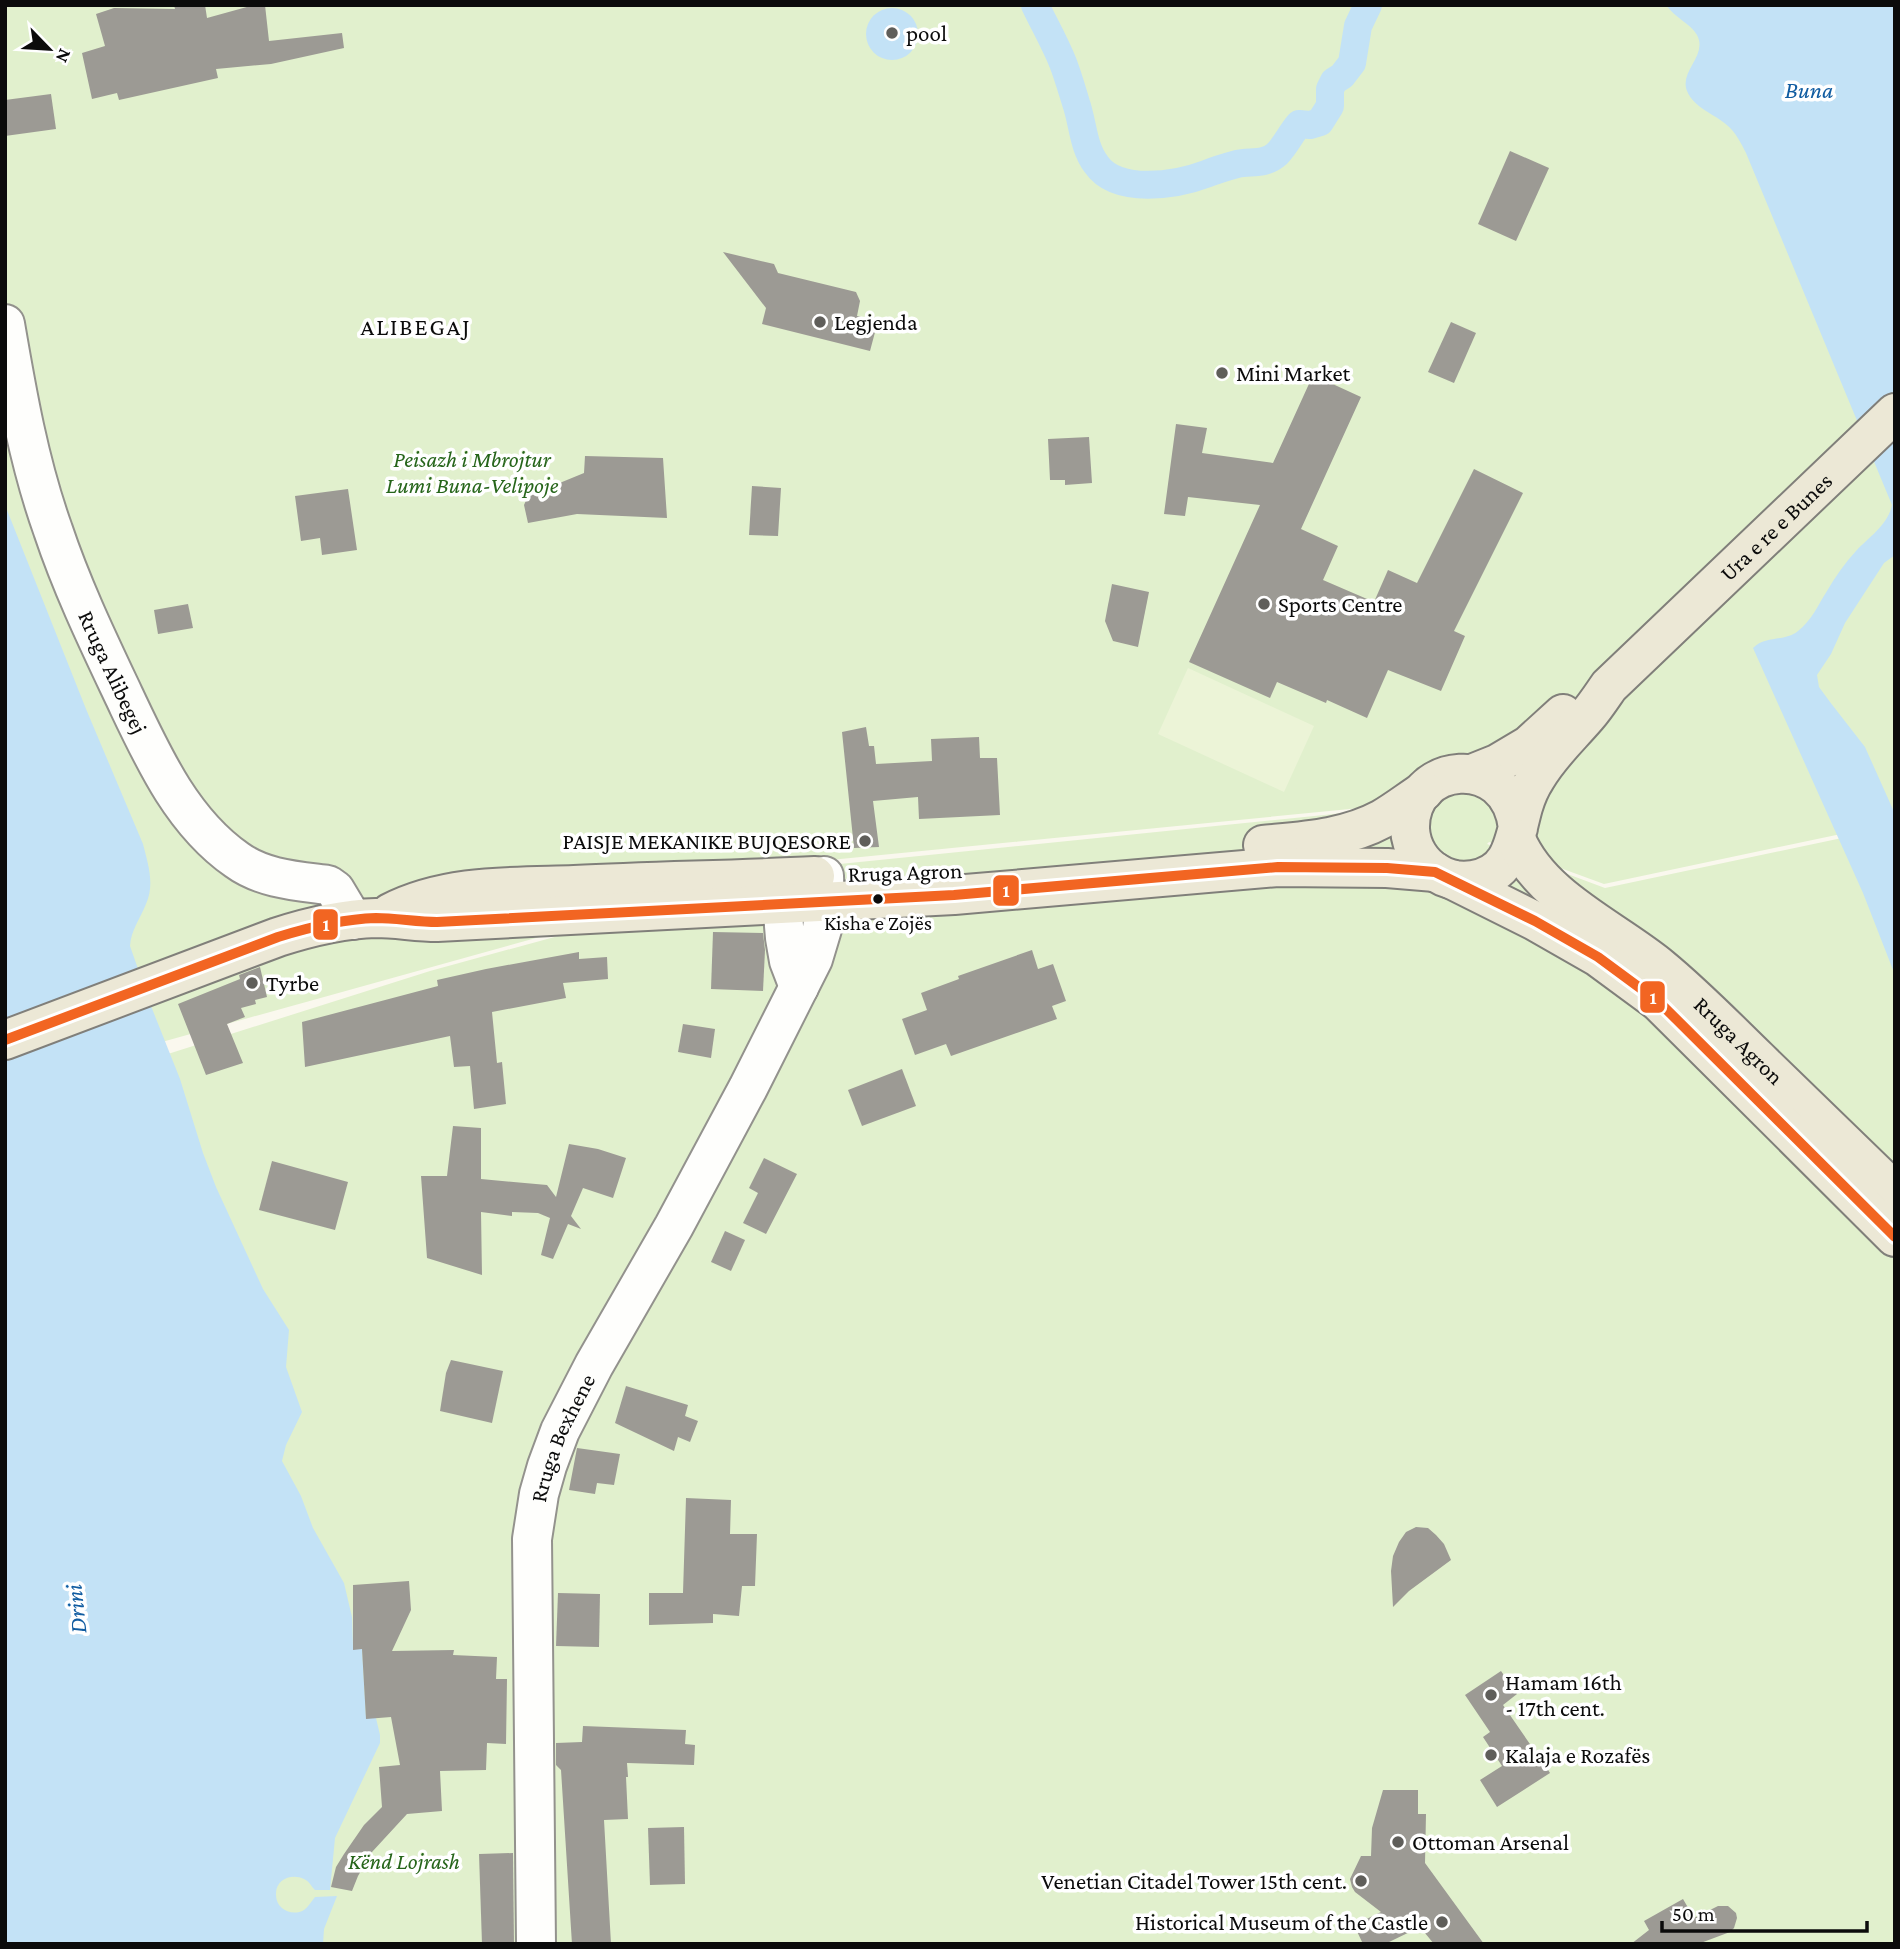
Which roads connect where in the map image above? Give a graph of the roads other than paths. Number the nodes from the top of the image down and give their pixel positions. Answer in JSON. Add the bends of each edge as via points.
{"nodes":[{"id":1,"x":5,"y":324,"type":"edge"},
{"id":2,"x":1895,"y":413,"type":"edge"},
{"id":3,"x":1609,"y":686,"type":"junction"},
{"id":4,"x":1472,"y":774,"type":"junction"},
{"id":5,"x":1424,"y":791,"type":"junction"},
{"id":6,"x":1517,"y":834,"type":"junction"},
{"id":7,"x":1444,"y":876,"type":"junction"},
{"id":8,"x":825,"y":889,"type":"junction"},
{"id":9,"x":781,"y":891,"type":"junction"},
{"id":10,"x":366,"y":919,"type":"junction"},
{"id":11,"x":799,"y":987,"type":"junction"},
{"id":12,"x":5,"y":1040,"type":"edge"},
{"id":13,"x":1895,"y":1192,"type":"edge"},
{"id":14,"x":1895,"y":1237,"type":"edge"},
{"id":15,"x":536,"y":1944,"type":"edge"}],
"edges":[{"from":1,"to":10,"type":"street","name":"Rruga Alibegej","via":[[21,415],[52,528],[74,588],[171,788],[205,831],[238,861],[264,874],[328,885]]},
{"from":2,"to":3,"type":"main road","name":"Ura e re e Bunes"},
{"from":3,"to":4,"type":"main road","via":[[1575,703],[1529,745]]},
{"from":3,"to":6,"type":"main road","via":[[1549,758],[1529,790]]},
{"from":4,"to":5,"type":"main road","via":[[1446,776]]},
{"from":4,"to":6,"type":"main road","via":[[1505,793],[1516,816]]},
{"from":5,"to":7,"type":"main road","via":[[1413,809],[1412,839],[1420,858]]},
{"from":5,"to":8,"type":"main road","name":"Rruga Agron","via":[[1381,819],[1314,841],[958,870]]},
{"from":6,"to":7,"type":"main road","via":[[1498,869],[1477,879]]},
{"from":6,"to":13,"type":"main road","name":"Rruga Agron","via":[[1522,854],[1543,879],[1704,1006]]},
{"from":7,"to":8,"type":"main road","name":"Rruga Agron","via":[[1387,868],[1278,867],[1000,892]]},
{"from":7,"to":14,"type":"main road","name":"Rruga Agron","via":[[1598,957],[1659,1002]]},
{"from":8,"to":9,"type":"main road","name":"Rruga Agron"},
{"from":8,"to":11,"type":"street","name":"Rruga Bexhene","via":[[819,944]]},
{"from":9,"to":10,"type":"main road","name":"Rruga Agron","via":[[437,922]]},
{"from":9,"to":11,"type":"street","via":[[789,961]]},
{"from":10,"to":12,"type":"main road","name":"Rruga Agron","via":[[278,937]]},
{"from":11,"to":15,"type":"street","name":"Rruga Bexhene","via":[[687,1203],[588,1376],[560,1432],[539,1494],[532,1539]]}]}
